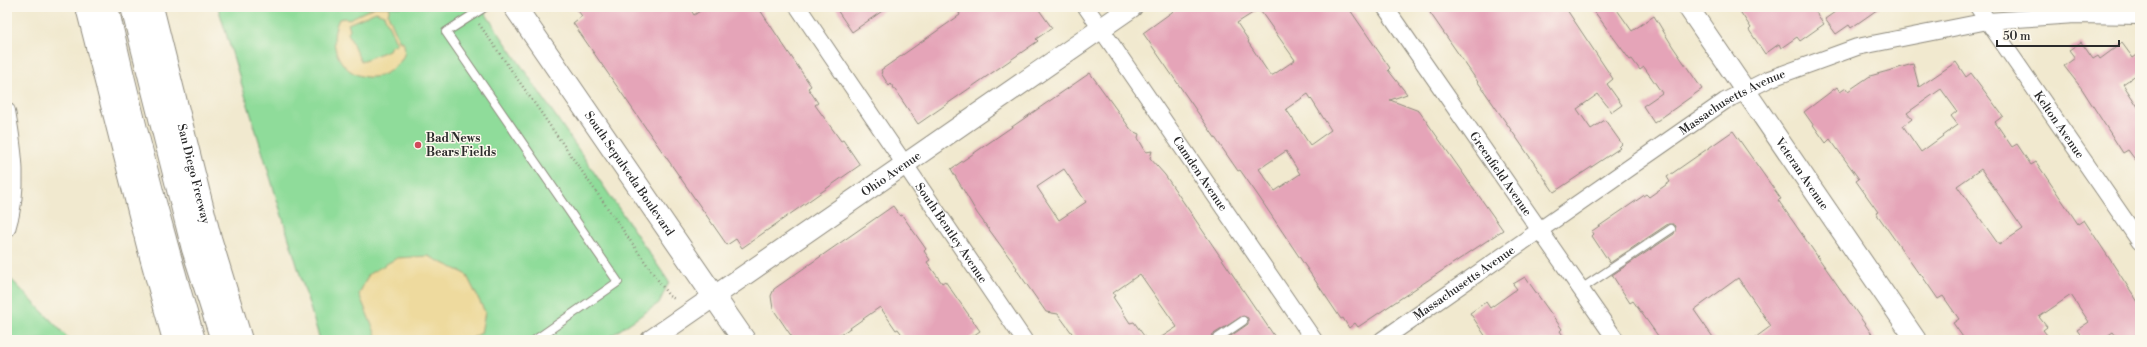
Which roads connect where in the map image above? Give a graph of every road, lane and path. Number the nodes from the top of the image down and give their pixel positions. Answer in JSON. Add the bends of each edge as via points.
{"nodes":[{"id":1,"x":87,"y":7,"type":"edge"},
{"id":2,"x":107,"y":7,"type":"edge"},
{"id":3,"x":132,"y":7,"type":"edge"},
{"id":4,"x":152,"y":7,"type":"edge"},
{"id":5,"x":485,"y":7,"type":"edge"},
{"id":6,"x":515,"y":7,"type":"edge"},
{"id":7,"x":798,"y":7,"type":"edge"},
{"id":8,"x":1086,"y":7,"type":"edge"},
{"id":9,"x":1132,"y":7,"type":"edge"},
{"id":10,"x":1385,"y":7,"type":"edge"},
{"id":11,"x":1688,"y":7,"type":"edge"},
{"id":12,"x":1978,"y":7,"type":"edge"},
{"id":13,"x":472,"y":14,"type":"junction"},
{"id":14,"x":2140,"y":16,"type":"edge"},
{"id":15,"x":1988,"y":21,"type":"junction"},
{"id":16,"x":1101,"y":28,"type":"junction"},
{"id":17,"x":1744,"y":90,"type":"junction"},
{"id":18,"x":7,"y":111,"type":"edge"},
{"id":19,"x":906,"y":165,"type":"junction"},
{"id":20,"x":7,"y":229,"type":"edge"},
{"id":21,"x":1540,"y":229,"type":"junction"},
{"id":22,"x":1671,"y":229,"type":"dead end"},
{"id":23,"x":2140,"y":242,"type":"edge"},
{"id":24,"x":1581,"y":289,"type":"junction"},
{"id":25,"x":714,"y":297,"type":"junction"},
{"id":26,"x":675,"y":299,"type":"dead end"},
{"id":27,"x":1243,"y":321,"type":"dead end"},
{"id":28,"x":174,"y":340,"type":"edge"},
{"id":29,"x":194,"y":340,"type":"edge"},
{"id":30,"x":222,"y":340,"type":"edge"},
{"id":31,"x":241,"y":340,"type":"edge"},
{"id":32,"x":535,"y":340,"type":"edge"},
{"id":33,"x":651,"y":340,"type":"edge"},
{"id":34,"x":744,"y":340,"type":"edge"},
{"id":35,"x":1024,"y":340,"type":"edge"},
{"id":36,"x":1214,"y":340,"type":"edge"},
{"id":37,"x":1314,"y":340,"type":"edge"},
{"id":38,"x":1382,"y":340,"type":"edge"},
{"id":39,"x":1616,"y":340,"type":"edge"},
{"id":40,"x":1916,"y":340,"type":"edge"}],
"edges":[{"from":1,"to":28,"type":"main road"},
{"from":2,"to":29,"type":"main road","via":[[121,72]]},
{"from":3,"to":30,"type":"main road","via":[[193,248]]},
{"from":4,"to":31,"type":"main road","name":"San Diego Freeway","via":[[210,238]]},
{"from":5,"to":13,"type":"lane"},
{"from":6,"to":25,"type":"main road","name":"South Sepulveda Boulevard"},
{"from":7,"to":19,"type":"street","name":"South Bentley Avenue"},
{"from":8,"to":16,"type":"street","name":"Camden Avenue"},
{"from":9,"to":16,"type":"street","name":"Ohio Avenue"},
{"from":10,"to":21,"type":"street","name":"Greenfield Avenue"},
{"from":11,"to":17,"type":"street","name":"Veteran Avenue"},
{"from":12,"to":15,"type":"street","name":"Kelton Avenue"},
{"from":13,"to":26,"type":"path","via":[[669,296]]},
{"from":13,"to":32,"type":"lane","via":[[446,32],[618,282]]},
{"from":14,"to":15,"type":"street","name":"Massachusetts Avenue","via":[[2075,14]]},
{"from":15,"to":17,"type":"street","name":"Massachusetts Avenue","via":[[1857,47]]},
{"from":15,"to":23,"type":"street","name":"Kelton Avenue"},
{"from":16,"to":19,"type":"street","name":"Ohio Avenue"},
{"from":16,"to":37,"type":"street","name":"Camden Avenue"},
{"from":17,"to":21,"type":"street","name":"Massachusetts Avenue"},
{"from":17,"to":40,"type":"street","name":"Veteran Avenue"},
{"from":18,"to":20,"type":"street","via":[[14,148],[16,186],[13,212]]},
{"from":19,"to":25,"type":"street","name":"Ohio Avenue"},
{"from":19,"to":35,"type":"street","name":"South Bentley Avenue"},
{"from":21,"to":24,"type":"street","name":"Greenfield Avenue"},
{"from":21,"to":38,"type":"street","name":"Massachusetts Avenue"},
{"from":22,"to":24,"type":"lane"},
{"from":24,"to":39,"type":"street","name":"Greenfield Avenue"},
{"from":25,"to":33,"type":"street","name":"Ohio Avenue"},
{"from":25,"to":34,"type":"main road","name":"South Sepulveda Boulevard"},
{"from":27,"to":36,"type":"lane"}]}
